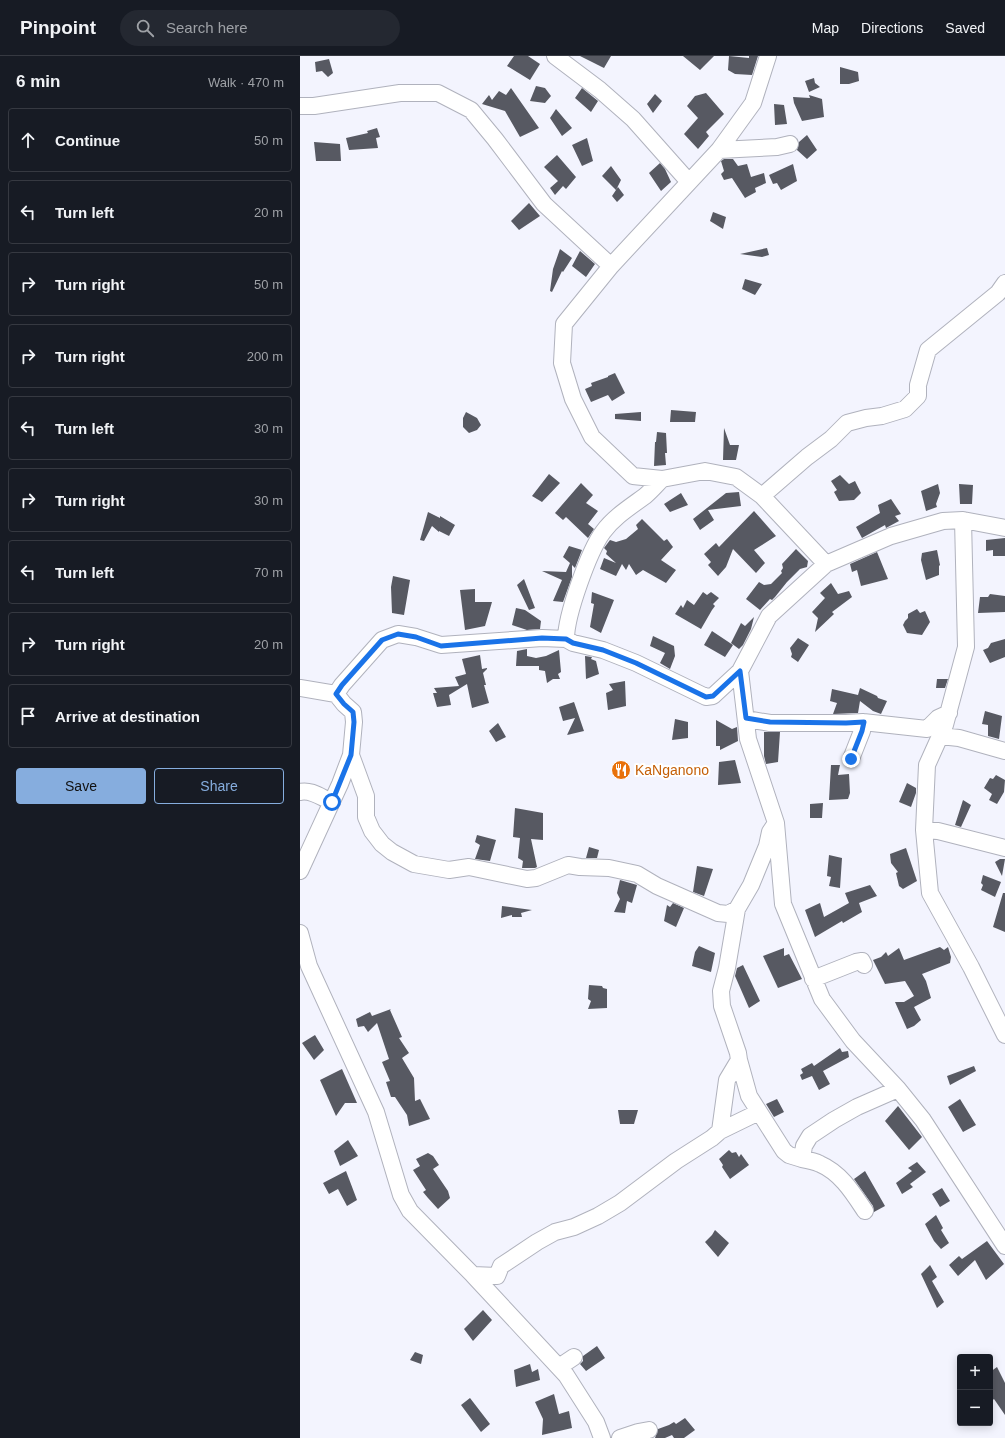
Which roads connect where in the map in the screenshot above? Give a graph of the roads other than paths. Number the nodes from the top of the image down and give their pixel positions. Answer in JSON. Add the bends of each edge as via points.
{"nodes":[{"id":1,"x":555,"y":56,"type":"edge"},
{"id":2,"x":768,"y":56,"type":"edge"},
{"id":3,"x":300,"y":106,"type":"edge"},
{"id":4,"x":790,"y":144,"type":"dead end"},
{"id":5,"x":718,"y":150,"type":"junction"},
{"id":6,"x":689,"y":182,"type":"junction"},
{"id":7,"x":611,"y":266,"type":"junction"},
{"id":8,"x":1005,"y":283,"type":"edge"},
{"id":9,"x":662,"y":479,"type":"junction"},
{"id":10,"x":762,"y":496,"type":"junction"},
{"id":11,"x":963,"y":520,"type":"junction"},
{"id":12,"x":1005,"y":528,"type":"edge"},
{"id":13,"x":826,"y":564,"type":"junction"},
{"id":14,"x":566,"y":639,"type":"junction"},
{"id":15,"x":740,"y":671,"type":"junction"},
{"id":16,"x":300,"y":688,"type":"edge"},
{"id":17,"x":336,"y":694,"type":"junction"},
{"id":18,"x":948,"y":713,"type":"junction"},
{"id":19,"x":746,"y":718,"type":"junction"},
{"id":20,"x":864,"y":722,"type":"junction"},
{"id":21,"x":940,"y":736,"type":"junction"},
{"id":22,"x":1005,"y":751,"type":"edge"},
{"id":23,"x":351,"y":755,"type":"junction"},
{"id":24,"x":851,"y":759,"type":"dead end"},
{"id":25,"x":300,"y":792,"type":"edge"},
{"id":26,"x":332,"y":802,"type":"junction"},
{"id":27,"x":776,"y":823,"type":"junction"},
{"id":28,"x":924,"y":830,"type":"junction"},
{"id":29,"x":1005,"y":848,"type":"edge"},
{"id":30,"x":300,"y":871,"type":"edge"},
{"id":31,"x":737,"y":909,"type":"junction"},
{"id":32,"x":300,"y":933,"type":"edge"},
{"id":33,"x":864,"y":965,"type":"dead end"},
{"id":34,"x":813,"y":979,"type":"junction"},
{"id":35,"x":1005,"y":1035,"type":"edge"},
{"id":36,"x":739,"y":1060,"type":"junction"},
{"id":37,"x":898,"y":1089,"type":"junction"},
{"id":38,"x":759,"y":1112,"type":"junction"},
{"id":39,"x":720,"y":1131,"type":"junction"},
{"id":40,"x":802,"y":1159,"type":"junction"},
{"id":41,"x":865,"y":1211,"type":"dead end"},
{"id":42,"x":1005,"y":1246,"type":"edge"},
{"id":43,"x":474,"y":1275,"type":"junction"},
{"id":44,"x":574,"y":1357,"type":"dead end"},
{"id":45,"x":559,"y":1368,"type":"junction"},
{"id":46,"x":649,"y":1430,"type":"dead end"},
{"id":47,"x":602,"y":1438,"type":"edge"},
{"id":48,"x":620,"y":1438,"type":"edge"}],
"edges":[{"from":1,"to":6,"type":"street","via":[[633,118]]},
{"from":2,"to":5,"type":"street","via":[[753,103]]},
{"from":3,"to":7,"type":"street","via":[[400,93],[438,93],[470,110],[544,204]]},
{"from":4,"to":5,"type":"street"},
{"from":5,"to":6,"type":"street"},
{"from":6,"to":7,"type":"street"},
{"from":7,"to":9,"type":"street","via":[[564,324],[562,363],[573,399],[592,437],[633,476]]},
{"from":8,"to":10,"type":"street","via":[[998,293],[928,350],[918,385],[918,396],[905,409],[847,423]]},
{"from":9,"to":10,"type":"street","via":[[705,471],[736,477]]},
{"from":9,"to":14,"type":"street","via":[[603,532],[591,555],[573,603]]},
{"from":10,"to":13,"type":"street"},
{"from":11,"to":12,"type":"street"},
{"from":11,"to":13,"type":"street","via":[[943,521],[891,536]]},
{"from":11,"to":18,"type":"street","via":[[966,647]]},
{"from":13,"to":15,"type":"street","via":[[769,616]]},
{"from":14,"to":15,"type":"street","via":[[636,663],[706,697],[713,696]]},
{"from":14,"to":17,"type":"street","via":[[542,638],[441,646],[398,634],[382,640]]},
{"from":15,"to":19,"type":"street"},
{"from":16,"to":17,"type":"street"},
{"from":17,"to":23,"type":"street","via":[[353,712]]},
{"from":18,"to":20,"type":"street","via":[[938,718],[927,729]]},
{"from":18,"to":21,"type":"street","via":[[946,725]]},
{"from":19,"to":20,"type":"street","via":[[770,722]]},
{"from":19,"to":27,"type":"street","via":[[748,739]]},
{"from":20,"to":24,"type":"street"},
{"from":21,"to":22,"type":"street","via":[[959,738]]},
{"from":21,"to":28,"type":"street","via":[[926,765]]},
{"from":23,"to":26,"type":"street"},
{"from":23,"to":31,"type":"street","via":[[366,796],[366,817],[372,831],[392,852],[414,864],[449,870],[469,867],[527,879],[568,865],[609,868],[637,874],[657,886],[718,913],[728,914]]},
{"from":25,"to":26,"type":"street","via":[[316,794]]},
{"from":26,"to":30,"type":"street"},
{"from":27,"to":31,"type":"street","via":[[770,832],[751,885]]},
{"from":27,"to":34,"type":"street","via":[[783,904]]},
{"from":28,"to":29,"type":"street","via":[[938,831]]},
{"from":28,"to":35,"type":"street","via":[[930,893],[972,967]]},
{"from":31,"to":36,"type":"street","via":[[721,991],[722,1006]]},
{"from":32,"to":43,"type":"street","via":[[309,966],[376,1112],[401,1195],[410,1211]]},
{"from":33,"to":34,"type":"street","via":[[862,961],[856,962]]},
{"from":34,"to":37,"type":"street","via":[[822,999],[853,1041]]},
{"from":36,"to":38,"type":"street","via":[[749,1096]]},
{"from":36,"to":39,"type":"street","via":[[728,1080]]},
{"from":37,"to":40,"type":"street","via":[[840,1117],[810,1136],[804,1146]]},
{"from":37,"to":42,"type":"street","via":[[923,1120]]},
{"from":38,"to":39,"type":"street"},
{"from":38,"to":40,"type":"street","via":[[784,1151]]},
{"from":39,"to":43,"type":"street","via":[[620,1203],[574,1227],[555,1232],[531,1246],[501,1266],[497,1276]]},
{"from":40,"to":41,"type":"street","via":[[820,1164],[836,1174]]},
{"from":43,"to":45,"type":"street"},
{"from":44,"to":45,"type":"street"},
{"from":45,"to":47,"type":"street","via":[[596,1422]]},
{"from":46,"to":48,"type":"street"}]}
